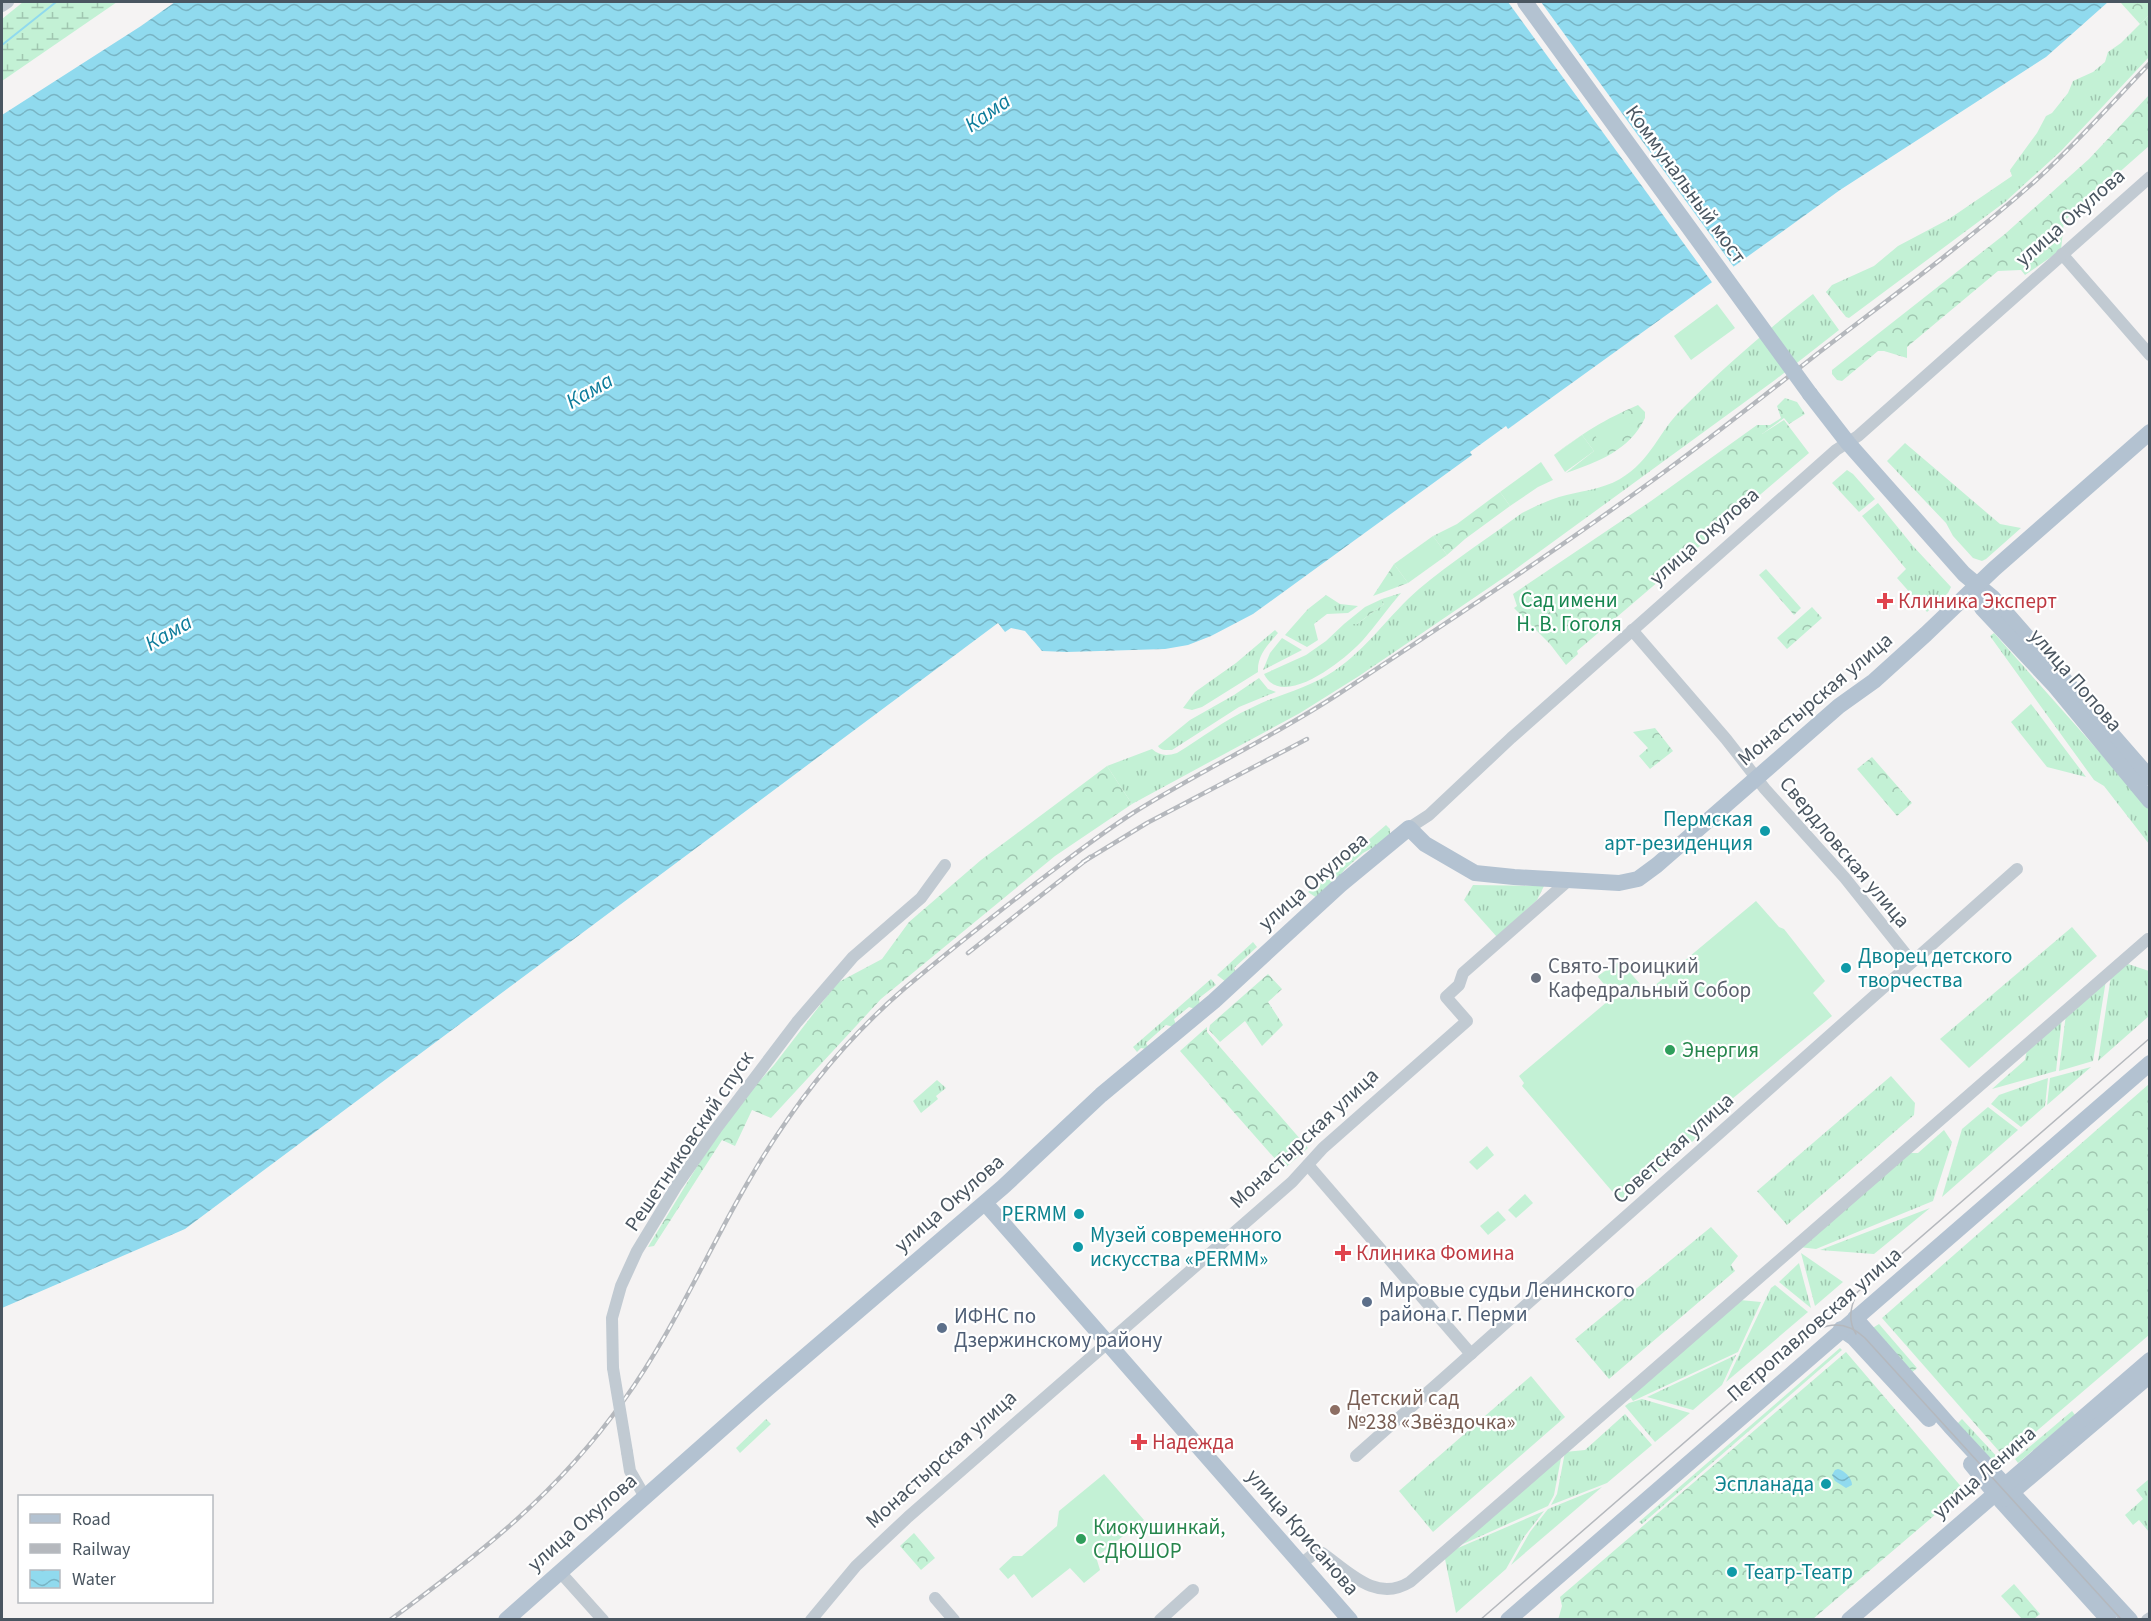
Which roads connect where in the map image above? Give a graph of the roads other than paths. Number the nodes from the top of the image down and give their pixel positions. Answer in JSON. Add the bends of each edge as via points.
{"nodes":[{"id":1,"x":8,"y":2,"type":"edge"},
{"id":2,"x":1525,"y":2,"type":"edge"},
{"id":3,"x":2,"y":6,"type":"edge"},
{"id":4,"x":2150,"y":177,"type":"edge"},
{"id":5,"x":2062,"y":254,"type":"junction"},
{"id":6,"x":2150,"y":355,"type":"edge"},
{"id":7,"x":1810,"y":394,"type":"joint"},
{"id":8,"x":2150,"y":432,"type":"edge"},
{"id":9,"x":1848,"y":443,"type":"junction"},
{"id":10,"x":1976,"y":586,"type":"junction"},
{"id":11,"x":1632,"y":630,"type":"junction"},
{"id":12,"x":1757,"y":777,"type":"junction"},
{"id":13,"x":2150,"y":778,"type":"edge"},
{"id":14,"x":2150,"y":801,"type":"edge"},
{"id":15,"x":1409,"y":828,"type":"junction"},
{"id":16,"x":945,"y":865,"type":"dead end"},
{"id":17,"x":2017,"y":869,"type":"dead end"},
{"id":18,"x":1569,"y":880,"type":"junction"},
{"id":19,"x":2148,"y":939,"type":"edge"},
{"id":20,"x":1912,"y":962,"type":"junction"},
{"id":21,"x":2150,"y":1063,"type":"edge"},
{"id":22,"x":1308,"y":1165,"type":"junction"},
{"id":23,"x":985,"y":1203,"type":"junction"},
{"id":24,"x":1855,"y":1317,"type":"junction"},
{"id":25,"x":1841,"y":1329,"type":"junction"},
{"id":26,"x":1106,"y":1342,"type":"junction"},
{"id":27,"x":1471,"y":1354,"type":"junction"},
{"id":28,"x":2150,"y":1360,"type":"edge"},
{"id":29,"x":2150,"y":1376,"type":"edge"},
{"id":30,"x":1356,"y":1456,"type":"dead end"},
{"id":31,"x":2003,"y":1492,"type":"junction"},
{"id":32,"x":645,"y":1497,"type":"junction"},
{"id":33,"x":1301,"y":1564,"type":"junction"},
{"id":34,"x":560,"y":1572,"type":"junction"},
{"id":35,"x":1194,"y":1590,"type":"dead end"},
{"id":36,"x":935,"y":1598,"type":"dead end"},
{"id":37,"x":506,"y":1620,"type":"edge"},
{"id":38,"x":603,"y":1620,"type":"edge"},
{"id":39,"x":811,"y":1620,"type":"edge"},
{"id":40,"x":954,"y":1620,"type":"edge"},
{"id":41,"x":1160,"y":1620,"type":"edge"},
{"id":42,"x":1350,"y":1620,"type":"edge"},
{"id":43,"x":1508,"y":1620,"type":"edge"},
{"id":44,"x":1849,"y":1620,"type":"edge"},
{"id":45,"x":1865,"y":1620,"type":"edge"},
{"id":46,"x":2109,"y":1620,"type":"edge"},
{"id":47,"x":2130,"y":1620,"type":"edge"}],
"edges":[{"from":1,"to":3,"type":"street"},
{"from":2,"to":7,"type":"main road","name":"Коммунальный мост","bridge":true},
{"from":4,"to":5,"type":"street","name":"улица Окулова"},
{"from":5,"to":6,"type":"street"},
{"from":5,"to":9,"type":"street","name":"улица Окулова"},
{"from":7,"to":9,"type":"main road","name":"улица Попова"},
{"from":8,"to":10,"type":"main road","name":"Монастырская улица"},
{"from":9,"to":10,"type":"main road","name":"улица Попова"},
{"from":9,"to":11,"type":"street","name":"улица Окулова"},
{"from":10,"to":12,"type":"main road","name":"Монастырская улица","via":[[1874,681]]},
{"from":10,"to":13,"type":"main road","name":"улица Попова","via":[[1993,598]]},
{"from":10,"to":14,"type":"main road","name":"улица Попова","via":[[1982,608],[2054,685]]},
{"from":11,"to":12,"type":"street","name":"Свердловская улица"},
{"from":11,"to":15,"type":"street","name":"улица Окулова","via":[[1429,815]]},
{"from":12,"to":18,"type":"main road","name":"Монастырская улица","via":[[1638,879],[1619,883]]},
{"from":12,"to":20,"type":"street","name":"Свердловская улица"},
{"from":15,"to":18,"type":"main road","name":"Монастырская улица","via":[[1425,844],[1475,873]]},
{"from":15,"to":23,"type":"main road","name":"улица Окулова","via":[[1101,1095]]},
{"from":16,"to":32,"type":"street","name":"Решетниковский спуск","bridge":true,"via":[[921,898],[853,957],[797,1022],[716,1129],[637,1251],[612,1318],[613,1368],[630,1471]]},
{"from":17,"to":20,"type":"street","name":"Советская улица"},
{"from":18,"to":22,"type":"street","name":"Монастырская улица","via":[[1463,973],[1459,986],[1446,997],[1467,1021]]},
{"from":19,"to":33,"type":"street","via":[[1410,1582],[1399,1588],[1373,1588],[1322,1553],[1315,1553]]},
{"from":20,"to":27,"type":"street","name":"Советская улица"},
{"from":21,"to":24,"type":"main road","name":"Петропавловская улица"},
{"from":22,"to":26,"type":"street","name":"Монастырская улица"},
{"from":22,"to":27,"type":"street"},
{"from":23,"to":26,"type":"main road","name":"улица Крисанова"},
{"from":23,"to":32,"type":"main road","name":"улица Окулова"},
{"from":24,"to":25,"type":"main road","name":"Петропавловская улица"},
{"from":24,"to":31,"type":"main road"},
{"from":25,"to":31,"type":"main road","via":[[1854,1338],[1978,1472]]},
{"from":25,"to":43,"type":"main road","name":"Петропавловская улица"},
{"from":26,"to":33,"type":"main road","name":"улица Крисанова"},
{"from":26,"to":39,"type":"street","name":"Монастырская улица","via":[[908,1516],[856,1566]]},
{"from":27,"to":30,"type":"street","name":"Советская улица"},
{"from":28,"to":31,"type":"main road","name":"улица Ленина"},
{"from":29,"to":31,"type":"main road","name":"улица Ленина"},
{"from":31,"to":44,"type":"main road","name":"улица Ленина"},
{"from":31,"to":45,"type":"main road","name":"улица Ленина"},
{"from":31,"to":46,"type":"main road"},
{"from":31,"to":47,"type":"main road"},
{"from":32,"to":34,"type":"main road","name":"улица Окулова"},
{"from":33,"to":42,"type":"main road","name":"улица Крисанова"},
{"from":34,"to":37,"type":"main road","name":"улица Окулова"},
{"from":34,"to":38,"type":"street"},
{"from":35,"to":41,"type":"street"},
{"from":36,"to":40,"type":"street"}]}
